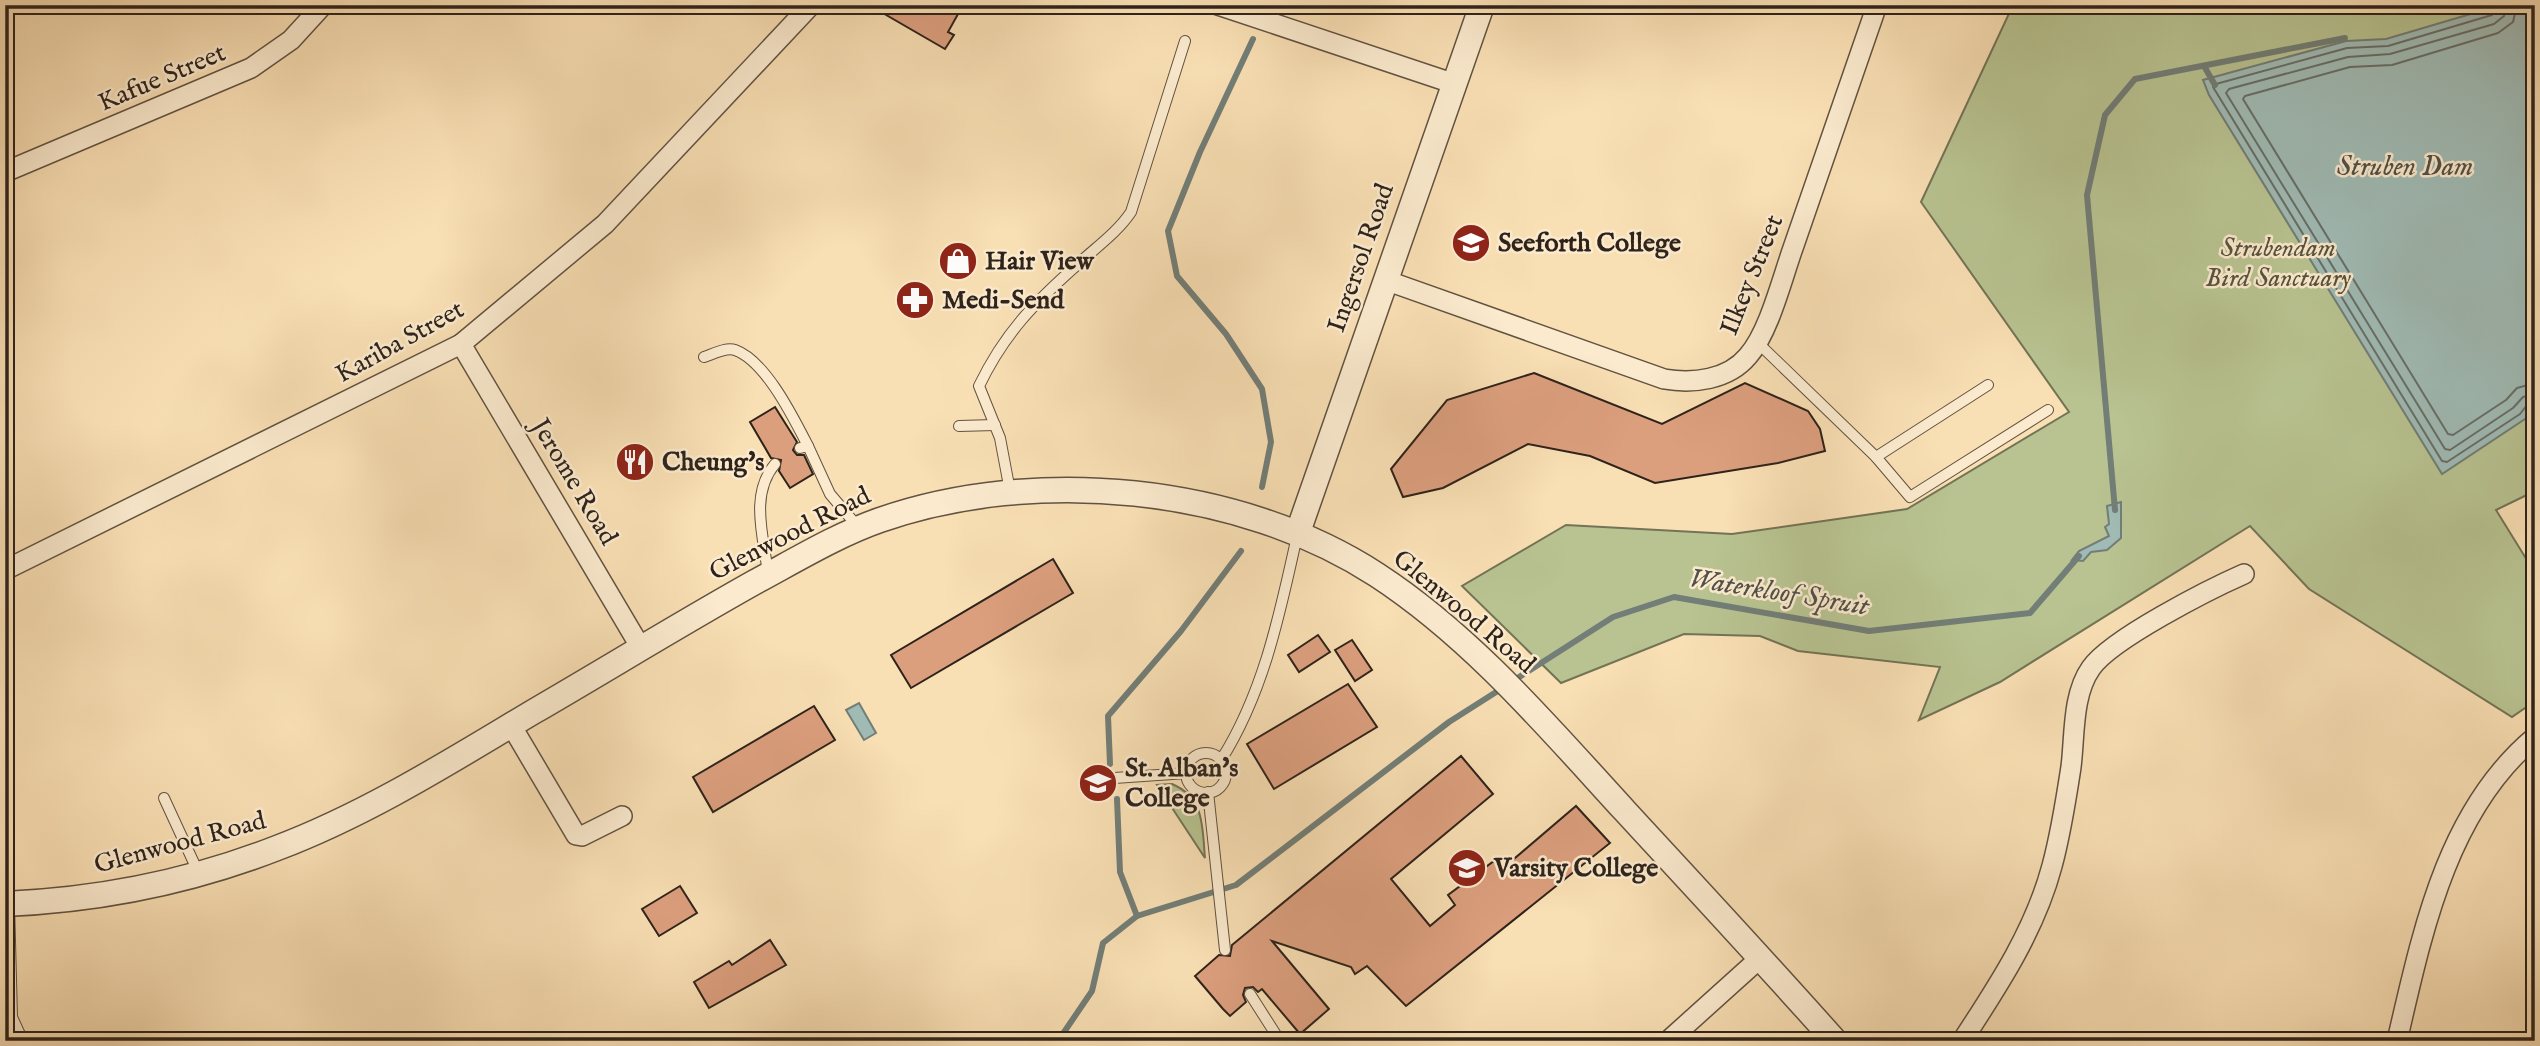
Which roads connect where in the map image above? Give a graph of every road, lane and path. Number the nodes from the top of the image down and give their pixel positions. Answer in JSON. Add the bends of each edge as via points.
{"nodes":[{"id":1,"x":323,"y":5,"type":"edge"},
{"id":2,"x":811,"y":5,"type":"edge"},
{"id":3,"x":1218,"y":5,"type":"edge"},
{"id":4,"x":1482,"y":5,"type":"edge"},
{"id":5,"x":1877,"y":5,"type":"edge"},
{"id":6,"x":1185,"y":41,"type":"dead end"},
{"id":7,"x":1455,"y":84,"type":"junction"},
{"id":8,"x":5,"y":172,"type":"edge"},
{"id":9,"x":1385,"y":280,"type":"junction"},
{"id":10,"x":1756,"y":341,"type":"junction"},
{"id":11,"x":461,"y":344,"type":"junction"},
{"id":12,"x":704,"y":357,"type":"dead end"},
{"id":13,"x":1988,"y":385,"type":"dead end"},
{"id":14,"x":2048,"y":410,"type":"dead end"},
{"id":15,"x":995,"y":425,"type":"junction"},
{"id":16,"x":959,"y":426,"type":"dead end"},
{"id":17,"x":1875,"y":457,"type":"junction"},
{"id":18,"x":775,"y":464,"type":"dead end"},
{"id":19,"x":1010,"y":491,"type":"junction"},
{"id":20,"x":859,"y":528,"type":"junction"},
{"id":21,"x":1298,"y":532,"type":"junction"},
{"id":22,"x":5,"y":570,"type":"edge"},
{"id":23,"x":2245,"y":574,"type":"dead end"},
{"id":24,"x":768,"y":575,"type":"junction"},
{"id":25,"x":641,"y":648,"type":"junction"},
{"id":26,"x":511,"y":725,"type":"junction"},
{"id":27,"x":2535,"y":737,"type":"edge"},
{"id":28,"x":1221,"y":760,"type":"junction"},
{"id":29,"x":1187,"y":773,"type":"junction"},
{"id":30,"x":1100,"y":779,"type":"dead end"},
{"id":31,"x":1208,"y":792,"type":"junction"},
{"id":32,"x":164,"y":798,"type":"dead end"},
{"id":33,"x":622,"y":816,"type":"dead end"},
{"id":34,"x":199,"y":874,"type":"junction"},
{"id":35,"x":7,"y":904,"type":"edge"},
{"id":36,"x":1225,"y":950,"type":"dead end"},
{"id":37,"x":1759,"y":959,"type":"junction"},
{"id":38,"x":1250,"y":993,"type":"dead end"},
{"id":39,"x":23,"y":1041,"type":"edge"},
{"id":40,"x":1280,"y":1041,"type":"edge"},
{"id":41,"x":1350,"y":1041,"type":"edge"},
{"id":42,"x":1375,"y":1041,"type":"edge"},
{"id":43,"x":1668,"y":1041,"type":"edge"},
{"id":44,"x":1835,"y":1041,"type":"edge"},
{"id":45,"x":1962,"y":1041,"type":"edge"},
{"id":46,"x":2397,"y":1041,"type":"edge"}],
"edges":[{"from":1,"to":8,"type":"street","name":"Kafue Street","via":[[290,40],[251,68]]},
{"from":2,"to":11,"type":"street","name":"Kariba Street","via":[[605,224]]},
{"from":3,"to":7,"type":"street"},
{"from":4,"to":7,"type":"street","name":"Ingersol Road"},
{"from":5,"to":10,"type":"street","name":"Ilkey Street"},
{"from":6,"to":15,"type":"lane","via":[[1132,212],[1006,336],[979,386]]},
{"from":7,"to":9,"type":"street","name":"Ingersol Road"},
{"from":9,"to":10,"type":"street","name":"Ilkey Street","via":[[1674,381],[1716,376],[1741,363]]},
{"from":9,"to":21,"type":"street","name":"Ingersol Road"},
{"from":10,"to":17,"type":"lane"},
{"from":11,"to":22,"type":"street","name":"Kariba Street"},
{"from":11,"to":25,"type":"street","name":"Jerome Road"},
{"from":12,"to":20,"type":"lane","via":[[737,350],[774,388],[830,494]]},
{"from":13,"to":17,"type":"lane"},
{"from":14,"to":17,"type":"lane","via":[[1910,497]]},
{"from":15,"to":16,"type":"lane"},
{"from":15,"to":19,"type":"lane"},
{"from":18,"to":24,"type":"lane","via":[[760,499]]},
{"from":19,"to":20,"type":"street","name":"Glenwood Road","via":[[937,504]]},
{"from":19,"to":21,"type":"street","name":"Glenwood Road","via":[[1138,494]]},
{"from":20,"to":24,"type":"street","name":"Glenwood Road"},
{"from":21,"to":28,"type":"lane","via":[[1286,595],[1266,661],[1245,718]]},
{"from":21,"to":37,"type":"street","name":"Glenwood Road","via":[[1376,574],[1491,668]]},
{"from":23,"to":45,"type":"street","via":[[2204,593],[2102,655],[2089,672],[2077,705],[2064,813],[2048,880],[2013,962]]},
{"from":24,"to":25,"type":"street","name":"Glenwood Road"},
{"from":25,"to":26,"type":"street","name":"Glenwood Road"},
{"from":26,"to":33,"type":"street","via":[[576,835]]},
{"from":26,"to":34,"type":"street","name":"Glenwood Road","via":[[321,829],[250,859]]},
{"from":27,"to":46,"type":"street","via":[[2486,790],[2445,871],[2421,938]]},
{"from":28,"to":29,"type":"lane","via":[[1211,754],[1198,755],[1189,763]]},
{"from":28,"to":31,"type":"lane","via":[[1225,779]]},
{"from":29,"to":30,"type":"lane"},
{"from":29,"to":31,"type":"lane","via":[[1193,787]]},
{"from":31,"to":36,"type":"lane"},
{"from":32,"to":34,"type":"lane"},
{"from":34,"to":35,"type":"street","name":"Glenwood Road","via":[[92,897]]},
{"from":35,"to":39,"type":"lane","via":[[12,1017]]},
{"from":37,"to":43,"type":"street"},
{"from":37,"to":44,"type":"street","name":"Glenwood Road"},
{"from":38,"to":40,"type":"lane"},
{"from":41,"to":42,"type":"lane"}]}
